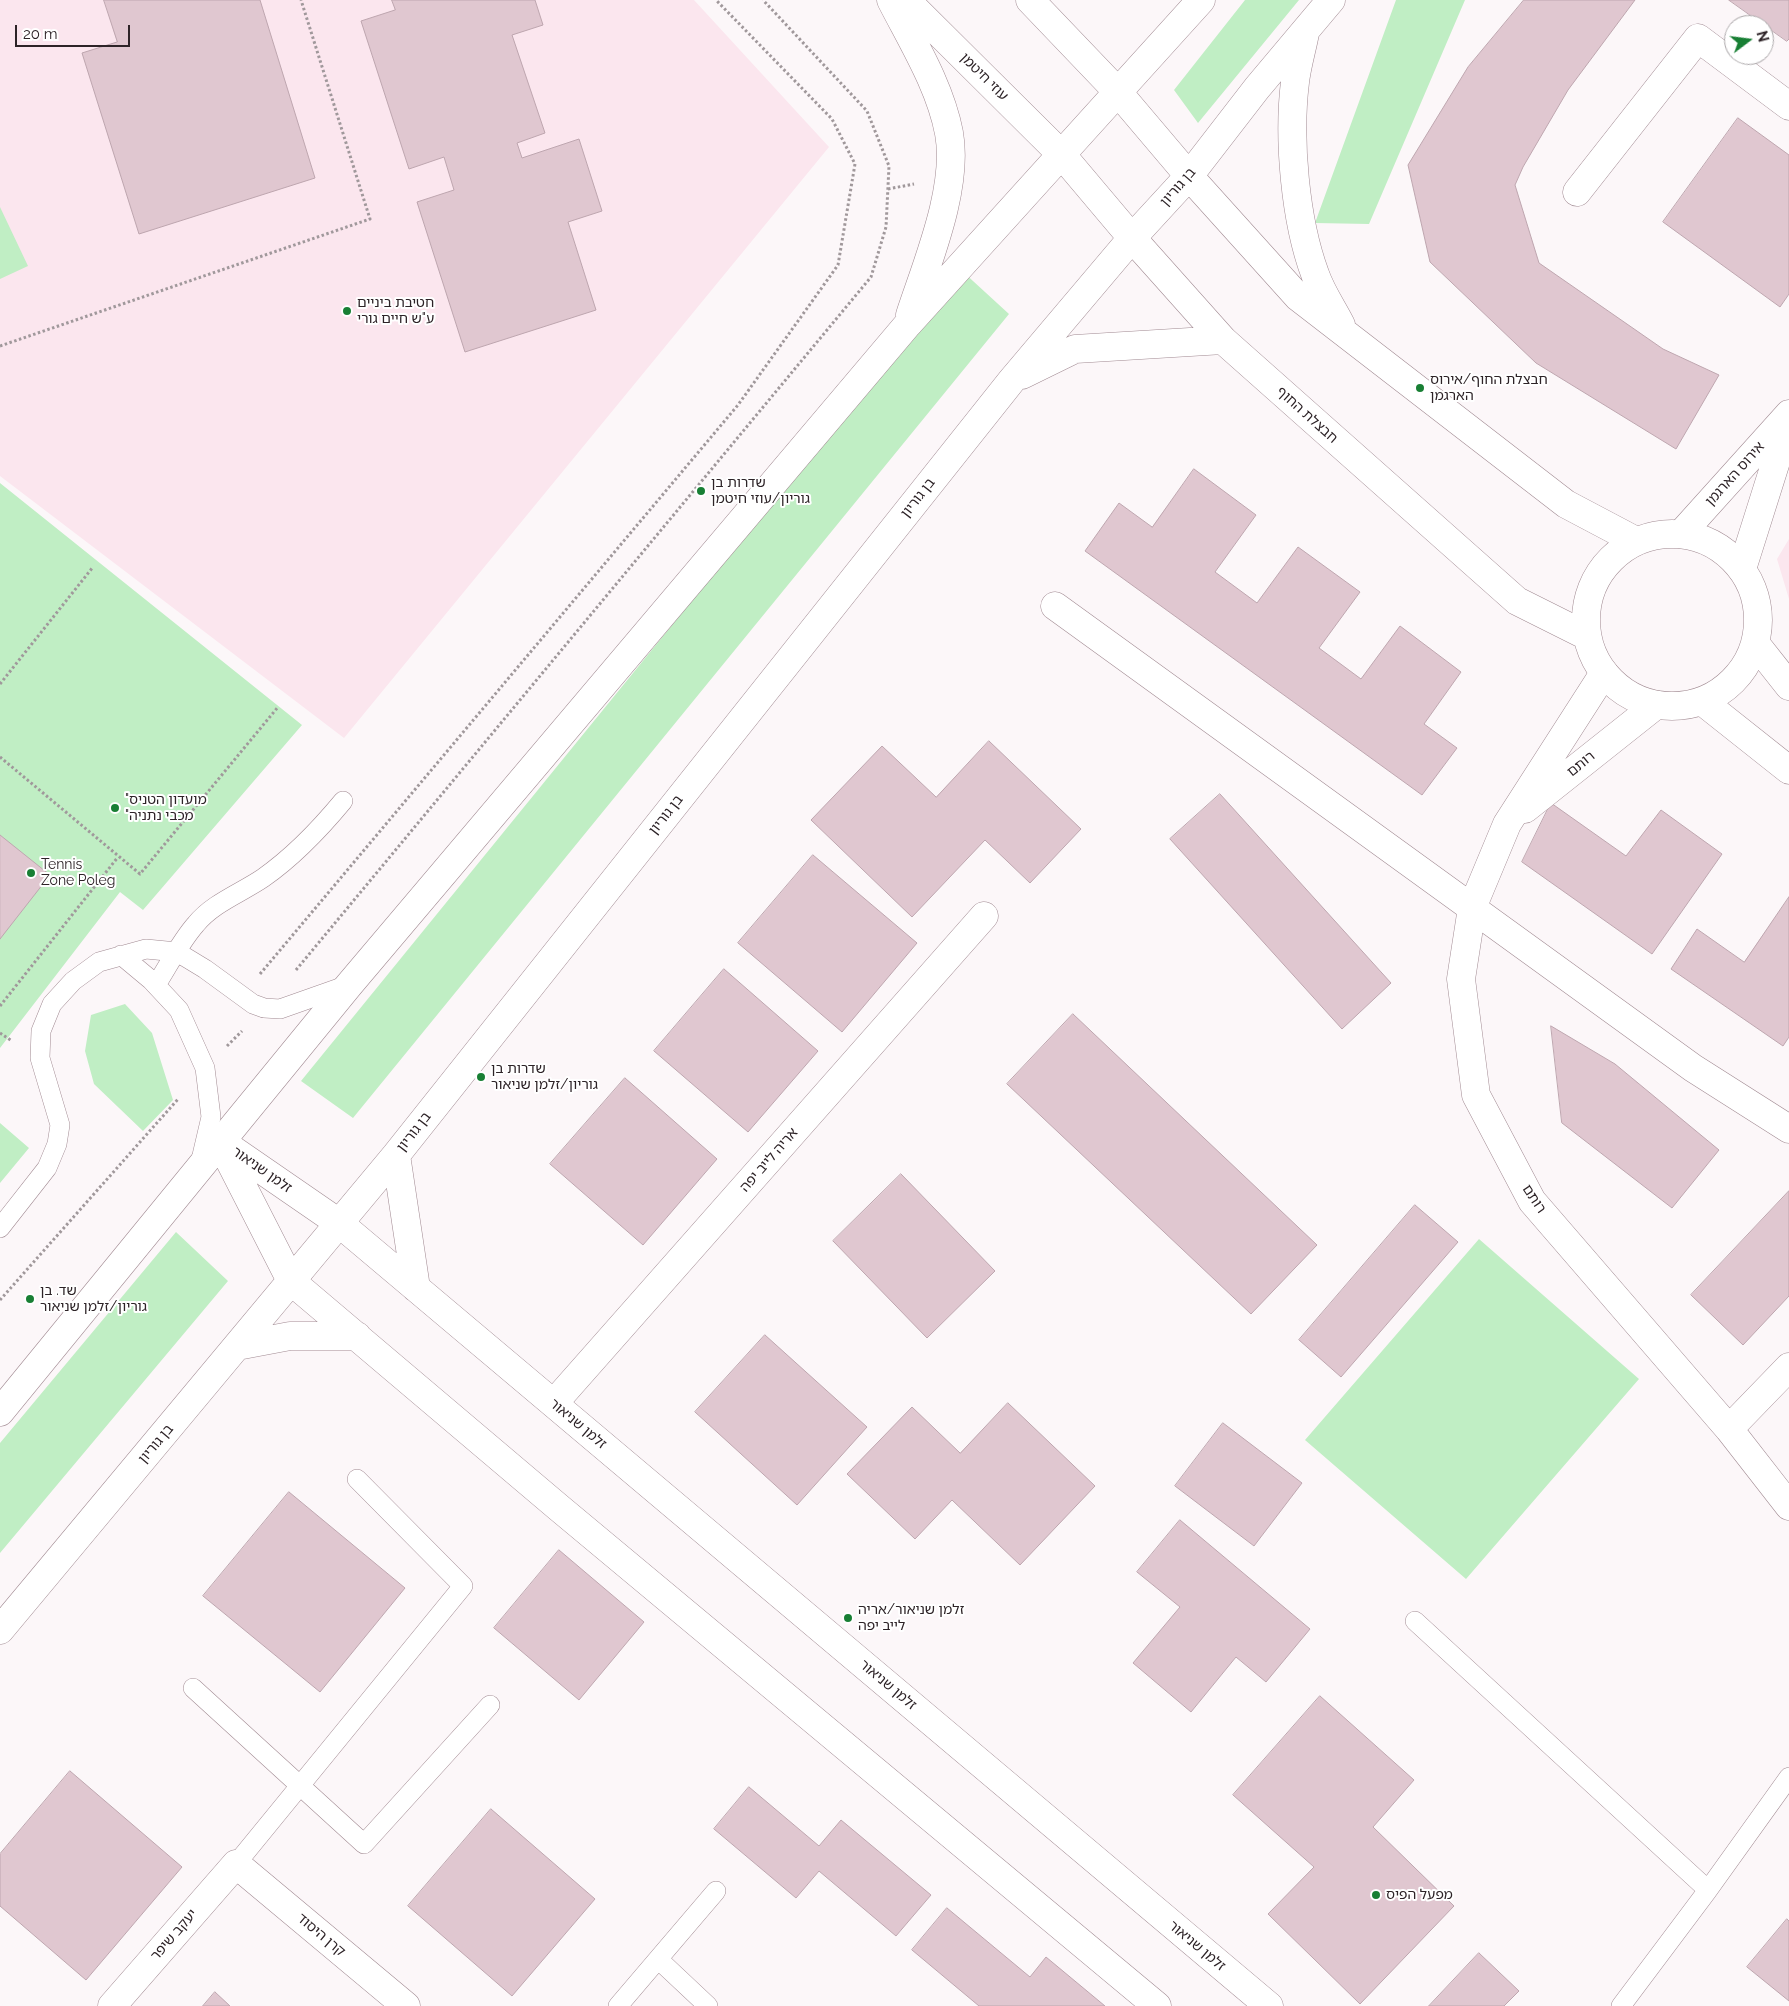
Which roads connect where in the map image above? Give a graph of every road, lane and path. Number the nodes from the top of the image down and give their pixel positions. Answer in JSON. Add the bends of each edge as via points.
{"nodes":[{"id":1,"x":301,"y":0,"type":"edge"},
{"id":2,"x":716,"y":0,"type":"edge"},
{"id":3,"x":763,"y":0,"type":"edge"},
{"id":4,"x":891,"y":0,"type":"edge"},
{"id":5,"x":906,"y":0,"type":"edge"},
{"id":6,"x":1030,"y":0,"type":"edge"},
{"id":7,"x":1201,"y":0,"type":"edge"},
{"id":8,"x":1331,"y":0,"type":"edge"},
{"id":9,"x":1306,"y":30,"type":"junction"},
{"id":10,"x":1117,"y":92,"type":"junction"},
{"id":11,"x":1789,"y":106,"type":"edge"},
{"id":12,"x":1062,"y":155,"type":"junction"},
{"id":13,"x":1189,"y":176,"type":"junction"},
{"id":14,"x":1577,"y":192,"type":"dead end"},
{"id":15,"x":1132,"y":238,"type":"junction"},
{"id":16,"x":908,"y":324,"type":"junction"},
{"id":17,"x":1345,"y":333,"type":"junction"},
{"id":18,"x":1223,"y":340,"type":"junction"},
{"id":19,"x":0,"y":346,"type":"edge"},
{"id":20,"x":1012,"y":380,"type":"junction"},
{"id":21,"x":1789,"y":414,"type":"edge"},
{"id":22,"x":1789,"y":419,"type":"edge"},
{"id":23,"x":1681,"y":534,"type":"junction"},
{"id":24,"x":1636,"y":541,"type":"junction"},
{"id":25,"x":93,"y":567,"type":"dead end"},
{"id":26,"x":1742,"y":569,"type":"junction"},
{"id":27,"x":1055,"y":606,"type":"dead end"},
{"id":28,"x":1587,"y":636,"type":"junction"},
{"id":29,"x":1755,"y":643,"type":"junction"},
{"id":30,"x":1604,"y":673,"type":"junction"},
{"id":31,"x":0,"y":684,"type":"edge"},
{"id":32,"x":1789,"y":686,"type":"edge"},
{"id":33,"x":1702,"y":701,"type":"junction"},
{"id":34,"x":1656,"y":705,"type":"junction"},
{"id":35,"x":278,"y":707,"type":"dead end"},
{"id":36,"x":0,"y":757,"type":"edge"},
{"id":37,"x":1789,"y":770,"type":"edge"},
{"id":38,"x":343,"y":801,"type":"dead end"},
{"id":39,"x":1507,"y":824,"type":"junction"},
{"id":40,"x":118,"y":857,"type":"junction"},
{"id":41,"x":1472,"y":908,"type":"junction"},
{"id":42,"x":984,"y":916,"type":"dead end"},
{"id":43,"x":177,"y":952,"type":"junction"},
{"id":44,"x":122,"y":955,"type":"junction"},
{"id":45,"x":349,"y":984,"type":"junction"},
{"id":46,"x":156,"y":985,"type":"junction"},
{"id":47,"x":242,"y":996,"type":"junction"},
{"id":48,"x":0,"y":1006,"type":"edge"},
{"id":49,"x":264,"y":1008,"type":"junction"},
{"id":50,"x":205,"y":1068,"type":"junction"},
{"id":51,"x":1789,"y":1129,"type":"edge"},
{"id":52,"x":220,"y":1141,"type":"junction"},
{"id":53,"x":396,"y":1155,"type":"junction"},
{"id":54,"x":199,"y":1166,"type":"junction"},
{"id":55,"x":339,"y":1223,"type":"junction"},
{"id":56,"x":0,"y":1228,"type":"edge"},
{"id":57,"x":291,"y":1281,"type":"junction"},
{"id":58,"x":416,"y":1288,"type":"junction"},
{"id":59,"x":0,"y":1300,"type":"edge"},
{"id":60,"x":357,"y":1336,"type":"junction"},
{"id":61,"x":238,"y":1346,"type":"junction"},
{"id":62,"x":1789,"y":1367,"type":"edge"},
{"id":63,"x":554,"y":1404,"type":"junction"},
{"id":64,"x":0,"y":1412,"type":"edge"},
{"id":65,"x":1729,"y":1429,"type":"junction"},
{"id":66,"x":357,"y":1479,"type":"dead end"},
{"id":67,"x":1789,"y":1506,"type":"edge"},
{"id":68,"x":1415,"y":1621,"type":"dead end"},
{"id":69,"x":0,"y":1630,"type":"edge"},
{"id":70,"x":193,"y":1688,"type":"dead end"},
{"id":71,"x":490,"y":1705,"type":"dead end"},
{"id":72,"x":1789,"y":1777,"type":"edge"},
{"id":73,"x":300,"y":1784,"type":"junction"},
{"id":74,"x":236,"y":1864,"type":"junction"},
{"id":75,"x":1708,"y":1890,"type":"junction"},
{"id":76,"x":716,"y":1891,"type":"dead end"},
{"id":77,"x":658,"y":1959,"type":"junction"},
{"id":78,"x":112,"y":2006,"type":"edge"},
{"id":79,"x":406,"y":2006,"type":"edge"},
{"id":80,"x":618,"y":2006,"type":"edge"},
{"id":81,"x":708,"y":2006,"type":"edge"},
{"id":82,"x":1157,"y":2006,"type":"edge"},
{"id":83,"x":1269,"y":2006,"type":"edge"},
{"id":84,"x":1621,"y":2006,"type":"edge"}],
"edges":[{"from":1,"to":19,"type":"path","via":[[370,219]]},
{"from":2,"to":47,"type":"path","via":[[832,119],[855,164],[838,265],[738,405]]},
{"from":3,"to":49,"type":"path","via":[[867,111],[889,166],[886,227],[871,277]]},
{"from":4,"to":16,"type":"street","via":[[939,98],[949,135],[950,177],[941,221]]},
{"from":5,"to":12,"type":"street","name":"עוזי חיטמן"},
{"from":6,"to":10,"type":"street"},
{"from":7,"to":10,"type":"street"},
{"from":8,"to":9,"type":"street","name":"בן גוריון"},
{"from":9,"to":13,"type":"street","name":"בן גוריון"},
{"from":9,"to":17,"type":"street","via":[[1295,82],[1293,118],[1300,222],[1315,275]]},
{"from":10,"to":12,"type":"street"},
{"from":10,"to":13,"type":"street"},
{"from":11,"to":14,"type":"street","via":[[1698,38]]},
{"from":12,"to":15,"type":"street","name":"חבצלת החוף"},
{"from":12,"to":16,"type":"street"},
{"from":13,"to":15,"type":"street","name":"בן גוריון"},
{"from":13,"to":17,"type":"street","via":[[1298,297]]},
{"from":15,"to":18,"type":"street","name":"חבצלת החוף"},
{"from":15,"to":20,"type":"street","name":"בן גוריון"},
{"from":16,"to":45,"type":"street"},
{"from":17,"to":24,"type":"street","via":[[1566,504]]},
{"from":18,"to":20,"type":"street","via":[[1075,349]]},
{"from":18,"to":28,"type":"street","name":"חבצלת החוף","via":[[1517,601]]},
{"from":20,"to":53,"type":"street","name":"בן גוריון"},
{"from":21,"to":23,"type":"street","name":"אירוס הארגמן"},
{"from":22,"to":26,"type":"street","name":"אירוס הארגמן"},
{"from":23,"to":24,"type":"street","via":[[1658,534]]},
{"from":23,"to":26,"type":"street","via":[[1704,540],[1725,552]]},
{"from":24,"to":28,"type":"street","via":[[1612,557],[1595,580],[1586,607]]},
{"from":25,"to":31,"type":"path"},
{"from":26,"to":29,"type":"street","via":[[1754,592],[1758,618]]},
{"from":27,"to":41,"type":"street"},
{"from":28,"to":30,"type":"street"},
{"from":29,"to":32,"type":"street"},
{"from":29,"to":33,"type":"street","via":[[1744,668],[1725,688]]},
{"from":30,"to":34,"type":"street","via":[[1636,699]]},
{"from":30,"to":39,"type":"street","name":"רותם"},
{"from":33,"to":34,"type":"street","via":[[1679,706]]},
{"from":33,"to":37,"type":"street"},
{"from":34,"to":39,"type":"street","name":"רותם"},
{"from":35,"to":40,"type":"path","via":[[140,874]]},
{"from":36,"to":40,"type":"path"},
{"from":38,"to":43,"type":"lane","via":[[316,833],[284,862],[196,923]]},
{"from":39,"to":41,"type":"street","name":"רותם"},
{"from":40,"to":48,"type":"path"},
{"from":41,"to":51,"type":"street","via":[[1693,1068]]},
{"from":41,"to":65,"type":"street","name":"רותם","via":[[1461,979],[1476,1096],[1532,1201]]},
{"from":42,"to":63,"type":"street","name":"אריה לייב יפה"},
{"from":43,"to":44,"type":"lane","via":[[146,949]]},
{"from":43,"to":46,"type":"lane"},
{"from":43,"to":47,"type":"lane"},
{"from":44,"to":46,"type":"lane"},
{"from":44,"to":56,"type":"lane","via":[[100,962],[73,981],[52,1004],[40,1031],[40,1058],[60,1125],[57,1144],[48,1168]]},
{"from":45,"to":49,"type":"lane","via":[[280,1009]]},
{"from":45,"to":52,"type":"street"},
{"from":46,"to":50,"type":"lane","via":[[179,1010]]},
{"from":47,"to":49,"type":"lane"},
{"from":49,"to":50,"type":"path"},
{"from":50,"to":54,"type":"lane","via":[[211,1117]]},
{"from":50,"to":59,"type":"path"},
{"from":52,"to":54,"type":"street"},
{"from":52,"to":55,"type":"street","name":"זלמן שניאור"},
{"from":52,"to":57,"type":"street","name":"זלמן שניאור"},
{"from":53,"to":55,"type":"street","name":"בן גוריון"},
{"from":53,"to":58,"type":"street"},
{"from":54,"to":64,"type":"street"},
{"from":55,"to":57,"type":"street","name":"בן גוריון"},
{"from":55,"to":58,"type":"street","name":"זלמן שניאור"},
{"from":57,"to":60,"type":"street","name":"זלמן שניאור"},
{"from":57,"to":61,"type":"street","name":"בן גוריון"},
{"from":58,"to":63,"type":"street","name":"זלמן שניאור"},
{"from":60,"to":61,"type":"street","via":[[290,1336]]},
{"from":60,"to":82,"type":"street","name":"זלמן שניאור"},
{"from":61,"to":69,"type":"street","name":"בן גוריון"},
{"from":62,"to":65,"type":"street"},
{"from":63,"to":83,"type":"street","name":"זלמן שניאור"},
{"from":65,"to":67,"type":"street","name":"רותם"},
{"from":66,"to":73,"type":"lane","via":[[463,1586]]},
{"from":68,"to":75,"type":"lane"},
{"from":70,"to":73,"type":"lane"},
{"from":71,"to":73,"type":"lane","via":[[364,1844]]},
{"from":72,"to":75,"type":"lane"},
{"from":73,"to":74,"type":"lane"},
{"from":74,"to":78,"type":"street","name":"יעקב שיפר"},
{"from":74,"to":79,"type":"street","name":"קרן היסוד"},
{"from":75,"to":84,"type":"lane"},
{"from":76,"to":77,"type":"lane"},
{"from":77,"to":80,"type":"lane"},
{"from":77,"to":81,"type":"lane"}]}
